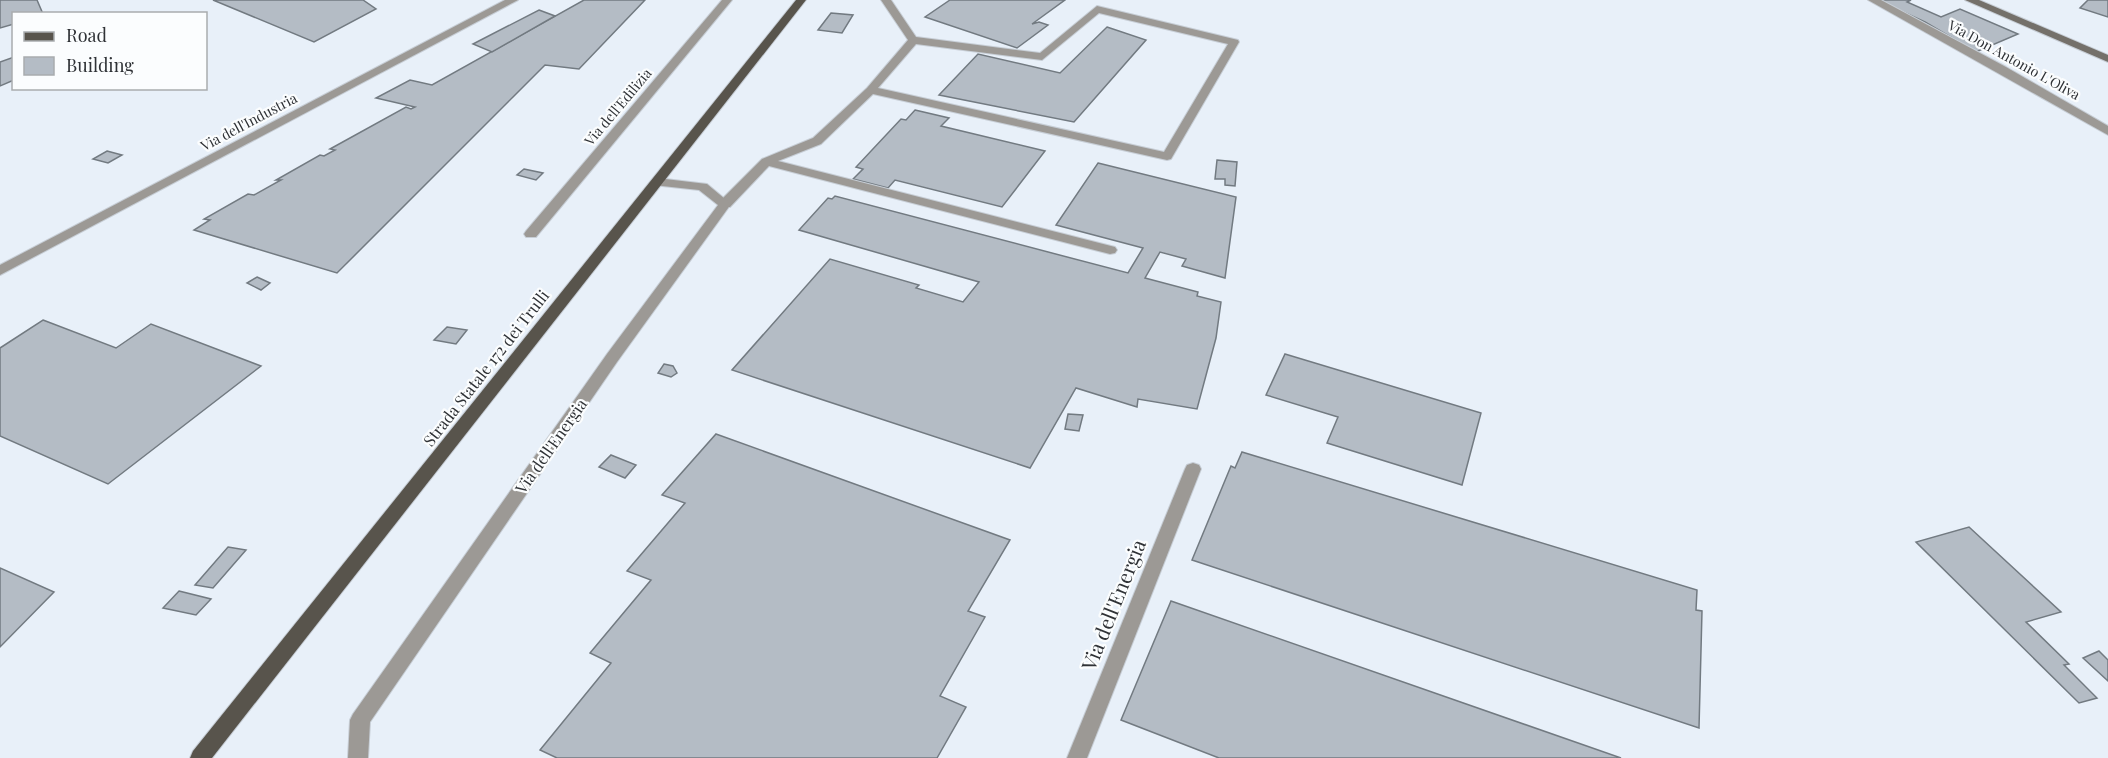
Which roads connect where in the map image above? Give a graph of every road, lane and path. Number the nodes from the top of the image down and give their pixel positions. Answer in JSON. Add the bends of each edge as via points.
{"nodes":[{"id":1,"x":513,"y":0,"type":"edge"},
{"id":2,"x":727,"y":0,"type":"edge"},
{"id":3,"x":801,"y":0,"type":"edge"},
{"id":4,"x":886,"y":0,"type":"edge"},
{"id":5,"x":1873,"y":0,"type":"edge"},
{"id":6,"x":1970,"y":0,"type":"edge"},
{"id":7,"x":913,"y":40,"type":"junction"},
{"id":8,"x":2108,"y":59,"type":"edge"},
{"id":9,"x":871,"y":90,"type":"junction"},
{"id":10,"x":2108,"y":131,"type":"edge"},
{"id":11,"x":766,"y":162,"type":"junction"},
{"id":12,"x":657,"y":182,"type":"junction"},
{"id":13,"x":725,"y":204,"type":"junction"},
{"id":14,"x":531,"y":234,"type":"dead end"},
{"id":15,"x":1110,"y":250,"type":"dead end"},
{"id":16,"x":0,"y":271,"type":"edge"},
{"id":17,"x":1193,"y":469,"type":"dead end"},
{"id":18,"x":200,"y":758,"type":"edge"},
{"id":19,"x":358,"y":758,"type":"edge"},
{"id":20,"x":1077,"y":758,"type":"edge"}],
"edges":[{"from":1,"to":16,"type":"street","name":"Via dell'Industria"},
{"from":2,"to":14,"type":"street","name":"Via dell'Edilizia"},
{"from":3,"to":12,"type":"main road","name":"Strada Statale 172 dei Trulli"},
{"from":4,"to":7,"type":"street"},
{"from":5,"to":10,"type":"street","name":"Via Don Antonio L'Oliva"},
{"from":6,"to":8,"type":"street"},
{"from":7,"to":9,"type":"street"},
{"from":7,"to":9,"type":"street","via":[[1042,57],[1097,9],[1234,42],[1167,156]]},
{"from":9,"to":11,"type":"street","via":[[817,141]]},
{"from":11,"to":13,"type":"street","name":"Via dell'Energia"},
{"from":11,"to":15,"type":"street"},
{"from":12,"to":13,"type":"street","via":[[703,187]]},
{"from":12,"to":18,"type":"main road","name":"Strada Statale 172 dei Trulli"},
{"from":13,"to":19,"type":"street","name":"Via dell'Energia","via":[[606,367],[360,720]]},
{"from":17,"to":20,"type":"street","name":"Via dell'Energia"}]}
